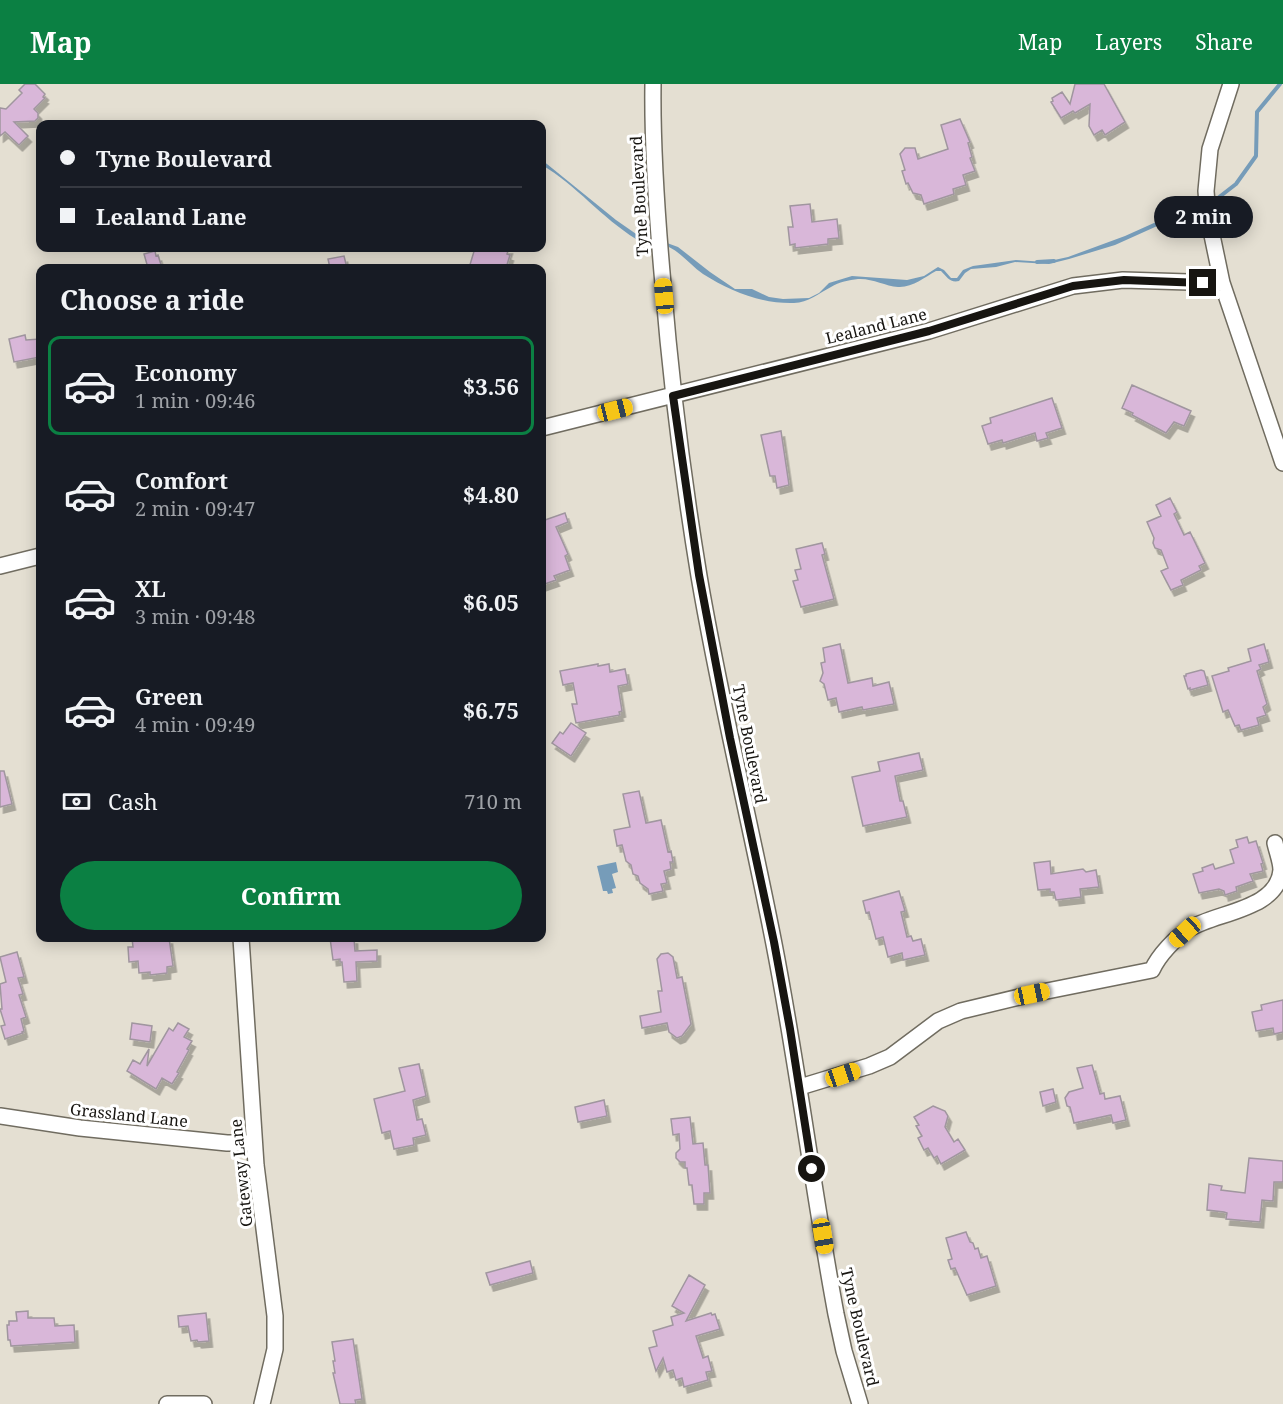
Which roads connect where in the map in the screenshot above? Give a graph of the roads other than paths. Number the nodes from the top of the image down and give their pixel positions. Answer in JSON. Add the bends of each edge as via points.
{"nodes":[{"id":1,"x":653,"y":84,"type":"edge"},
{"id":2,"x":1231,"y":84,"type":"edge"},
{"id":3,"x":1222,"y":283,"type":"junction"},
{"id":4,"x":673,"y":396,"type":"junction"},
{"id":5,"x":546,"y":427,"type":"edge"},
{"id":6,"x":1283,"y":463,"type":"edge"},
{"id":7,"x":36,"y":557,"type":"edge"},
{"id":8,"x":0,"y":566,"type":"edge"},
{"id":9,"x":1275,"y":843,"type":"dead end"},
{"id":10,"x":241,"y":942,"type":"edge"},
{"id":11,"x":800,"y":1087,"type":"junction"},
{"id":12,"x":0,"y":1116,"type":"edge"},
{"id":13,"x":254,"y":1143,"type":"junction"},
{"id":14,"x":167,"y":1404,"type":"edge"},
{"id":15,"x":204,"y":1404,"type":"edge"},
{"id":16,"x":262,"y":1404,"type":"edge"},
{"id":17,"x":860,"y":1404,"type":"edge"}],
"edges":[{"from":1,"to":4,"type":"street","name":"Tyne Boulevard","via":[[656,196]]},
{"from":2,"to":3,"type":"street","via":[[1212,142],[1207,177],[1208,216]]},
{"from":3,"to":4,"type":"street","name":"Lealand Lane","via":[[1124,280],[1073,286],[929,331]]},
{"from":3,"to":6,"type":"street"},
{"from":4,"to":5,"type":"street","name":"Lealand Lane"},
{"from":4,"to":11,"type":"street","name":"Tyne Boulevard","via":[[711,642]]},
{"from":7,"to":8,"type":"street"},
{"from":9,"to":11,"type":"street","via":[[1281,872],[1266,898],[1190,929],[1163,953],[1152,970],[961,1011],[938,1021],[879,1061]]},
{"from":10,"to":13,"type":"street","name":"Gateway Lane"},
{"from":11,"to":17,"type":"street","name":"Tyne Boulevard","via":[[828,1271],[844,1351]]},
{"from":12,"to":13,"type":"street","name":"Grassland Lane","via":[[80,1128]]},
{"from":13,"to":16,"type":"street","name":"Gateway Lane","via":[[275,1316],[274,1349]]},
{"from":14,"to":15,"type":"street"}]}
